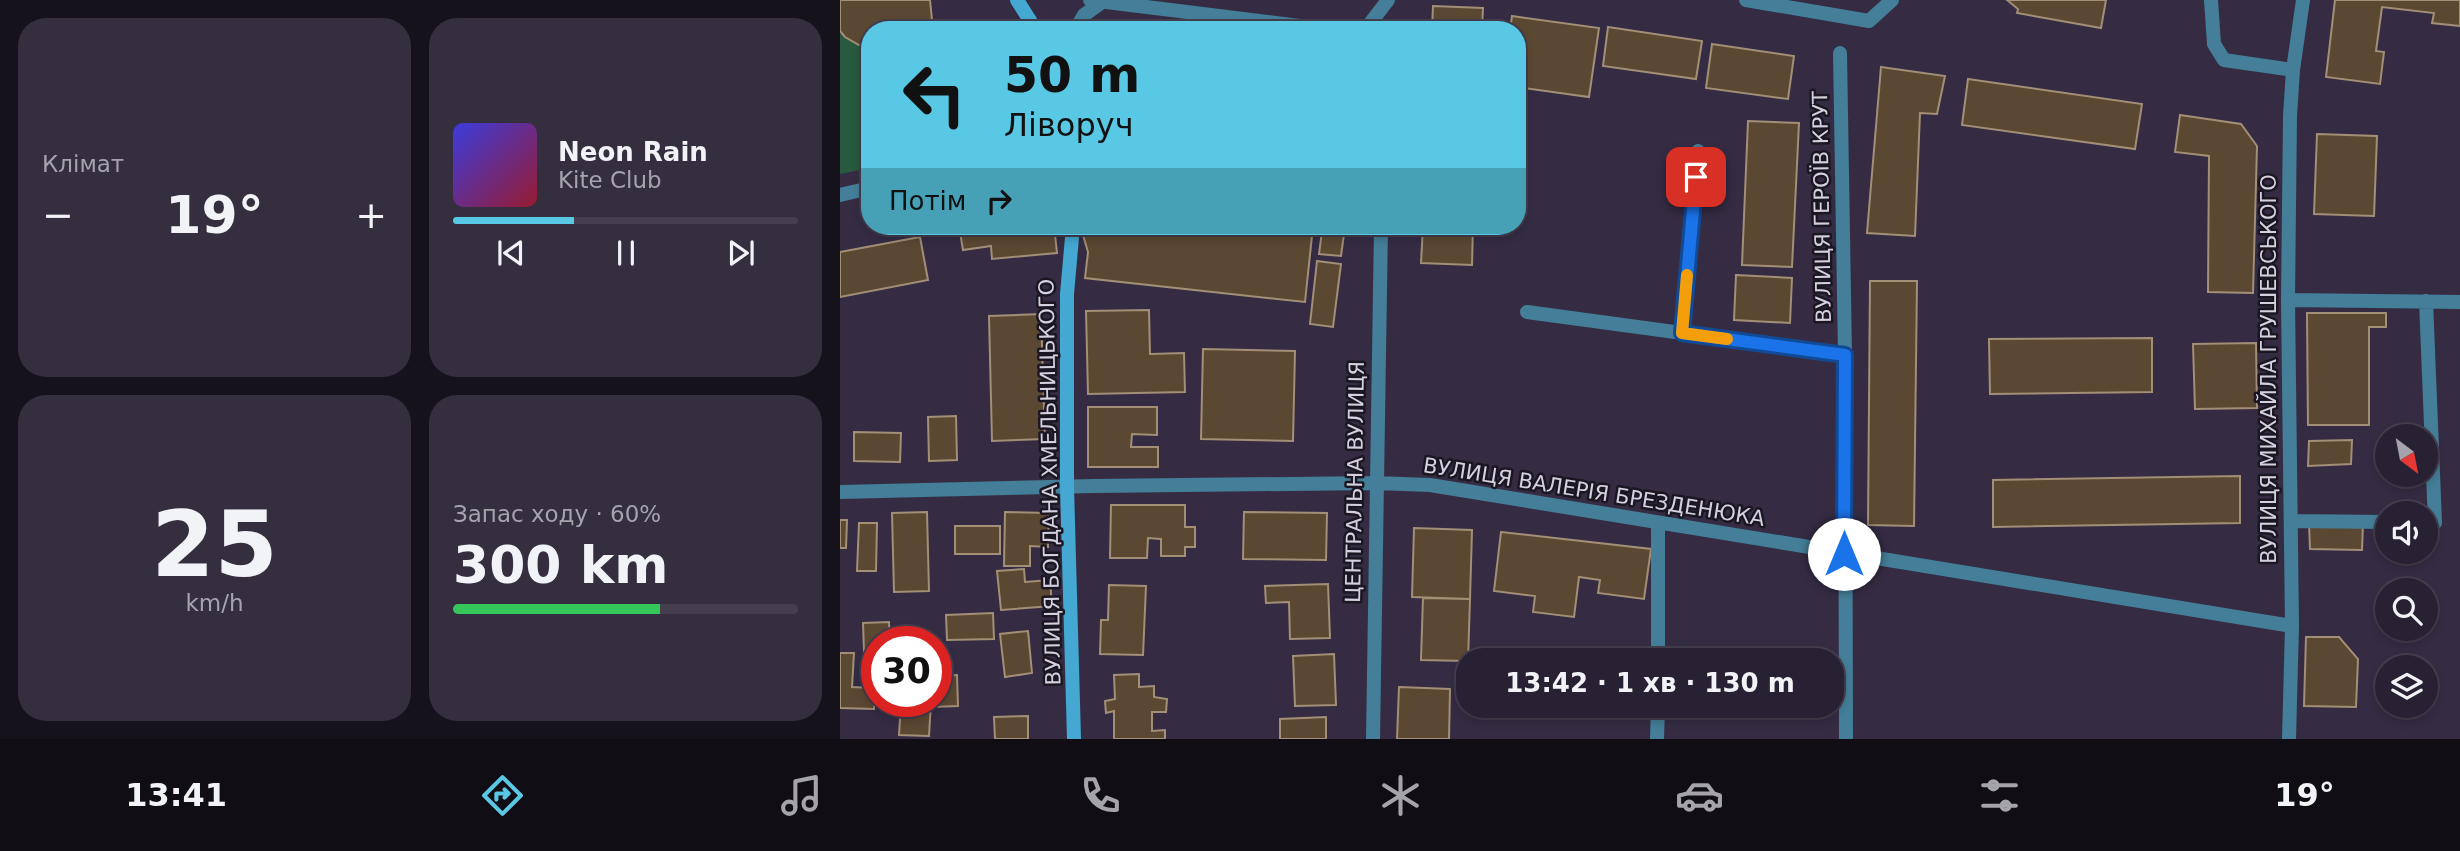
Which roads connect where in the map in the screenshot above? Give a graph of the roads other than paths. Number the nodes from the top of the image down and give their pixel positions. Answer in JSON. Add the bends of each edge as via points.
{"nodes":[{"id":1,"x":1017,"y":0,"type":"edge"},
{"id":2,"x":1746,"y":0,"type":"edge"},
{"id":3,"x":1892,"y":0,"type":"edge"},
{"id":4,"x":2211,"y":0,"type":"edge"},
{"id":5,"x":2303,"y":0,"type":"edge"},
{"id":6,"x":1096,"y":1,"type":"edge"},
{"id":7,"x":1386,"y":3,"type":"edge"},
{"id":8,"x":1030,"y":21,"type":"edge"},
{"id":9,"x":1080,"y":21,"type":"edge"},
{"id":10,"x":1259,"y":21,"type":"edge"},
{"id":11,"x":1372,"y":21,"type":"edge"},
{"id":12,"x":1840,"y":53,"type":"dead end"},
{"id":13,"x":2293,"y":70,"type":"junction"},
{"id":14,"x":1699,"y":151,"type":"dead end"},
{"id":15,"x":861,"y":190,"type":"edge"},
{"id":16,"x":840,"y":195,"type":"edge"},
{"id":17,"x":1072,"y":235,"type":"edge"},
{"id":18,"x":1381,"y":235,"type":"edge"},
{"id":19,"x":2288,"y":300,"type":"junction"},
{"id":20,"x":2426,"y":301,"type":"junction"},
{"id":21,"x":2460,"y":302,"type":"edge"},
{"id":22,"x":1527,"y":312,"type":"dead end"},
{"id":23,"x":1682,"y":333,"type":"junction"},
{"id":24,"x":1845,"y":355,"type":"junction"},
{"id":25,"x":1376,"y":483,"type":"junction"},
{"id":26,"x":1067,"y":487,"type":"junction"},
{"id":27,"x":840,"y":492,"type":"edge"},
{"id":28,"x":2434,"y":501,"type":"edge"},
{"id":29,"x":2291,"y":521,"type":"junction"},
{"id":30,"x":2375,"y":522,"type":"edge"},
{"id":31,"x":1658,"y":523,"type":"junction"},
{"id":32,"x":1844,"y":554,"type":"junction"},
{"id":33,"x":2292,"y":626,"type":"junction"},
{"id":34,"x":1658,"y":648,"type":"edge"},
{"id":35,"x":1658,"y":718,"type":"edge"},
{"id":36,"x":1074,"y":739,"type":"edge"},
{"id":37,"x":1373,"y":739,"type":"edge"},
{"id":38,"x":1657,"y":739,"type":"edge"},
{"id":39,"x":1846,"y":739,"type":"edge"},
{"id":40,"x":2289,"y":739,"type":"edge"}],
"edges":[{"from":1,"to":8,"type":"street"},
{"from":2,"to":3,"type":"street","via":[[1869,21]]},
{"from":4,"to":13,"type":"street","via":[[2214,44],[2224,60]]},
{"from":5,"to":13,"type":"street","name":"ВУЛИЦЯ МИХАЙЛА ГРУШЕВСЬКОГО"},
{"from":6,"to":9,"type":"street"},
{"from":6,"to":10,"type":"street"},
{"from":7,"to":11,"type":"street"},
{"from":12,"to":24,"type":"street","name":"ВУЛИЦЯ ГЕРОЇВ КРУТ"},
{"from":13,"to":19,"type":"street","name":"ВУЛИЦЯ МИХАЙЛА ГРУШЕВСЬКОГО"},
{"from":14,"to":23,"type":"street"},
{"from":15,"to":16,"type":"street"},
{"from":17,"to":26,"type":"street","name":"ВУЛИЦЯ БОГДАНА ХМЕЛЬНИЦЬКОГО","via":[[1067,294]]},
{"from":18,"to":25,"type":"street","name":"ЦЕНТРАЛЬНА ВУЛИЦЯ"},
{"from":19,"to":20,"type":"street"},
{"from":19,"to":29,"type":"street","name":"ВУЛИЦЯ МИХАЙЛА ГРУШЕВСЬКОГО"},
{"from":20,"to":21,"type":"street"},
{"from":20,"to":28,"type":"street"},
{"from":22,"to":23,"type":"street"},
{"from":23,"to":24,"type":"street"},
{"from":24,"to":32,"type":"street","name":"ВУЛИЦЯ ГЕРОЇВ КРУТ"},
{"from":25,"to":26,"type":"street","name":"ВУЛИЦЯ ВАЛЕРІЯ БРЕЗДЕНЮКА"},
{"from":25,"to":31,"type":"street","name":"ВУЛИЦЯ ВАЛЕРІЯ БРЕЗДЕНЮКА","via":[[1430,485]]},
{"from":25,"to":37,"type":"street","name":"ЦЕНТРАЛЬНА ВУЛИЦЯ"},
{"from":26,"to":27,"type":"street","name":"ВУЛИЦЯ ВАЛЕРІЯ БРЕЗДЕНЮКА"},
{"from":26,"to":36,"type":"street","name":"ВУЛИЦЯ БОГДАНА ХМЕЛЬНИЦЬКОГО"},
{"from":29,"to":30,"type":"street"},
{"from":29,"to":33,"type":"street","name":"ВУЛИЦЯ МИХАЙЛА ГРУШЕВСЬКОГО"},
{"from":31,"to":32,"type":"street","name":"ВУЛИЦЯ ВАЛЕРІЯ БРЕЗДЕНЮКА"},
{"from":31,"to":34,"type":"street"},
{"from":32,"to":33,"type":"street","name":"ВУЛИЦЯ ВАЛЕРІЯ БРЕЗДЕНЮКА"},
{"from":32,"to":39,"type":"street","name":"ВУЛИЦЯ ГЕРОЇВ КРУТ"},
{"from":33,"to":40,"type":"street","name":"ВУЛИЦЯ МИХАЙЛА ГРУШЕВСЬКОГО"},
{"from":35,"to":38,"type":"street"}]}
